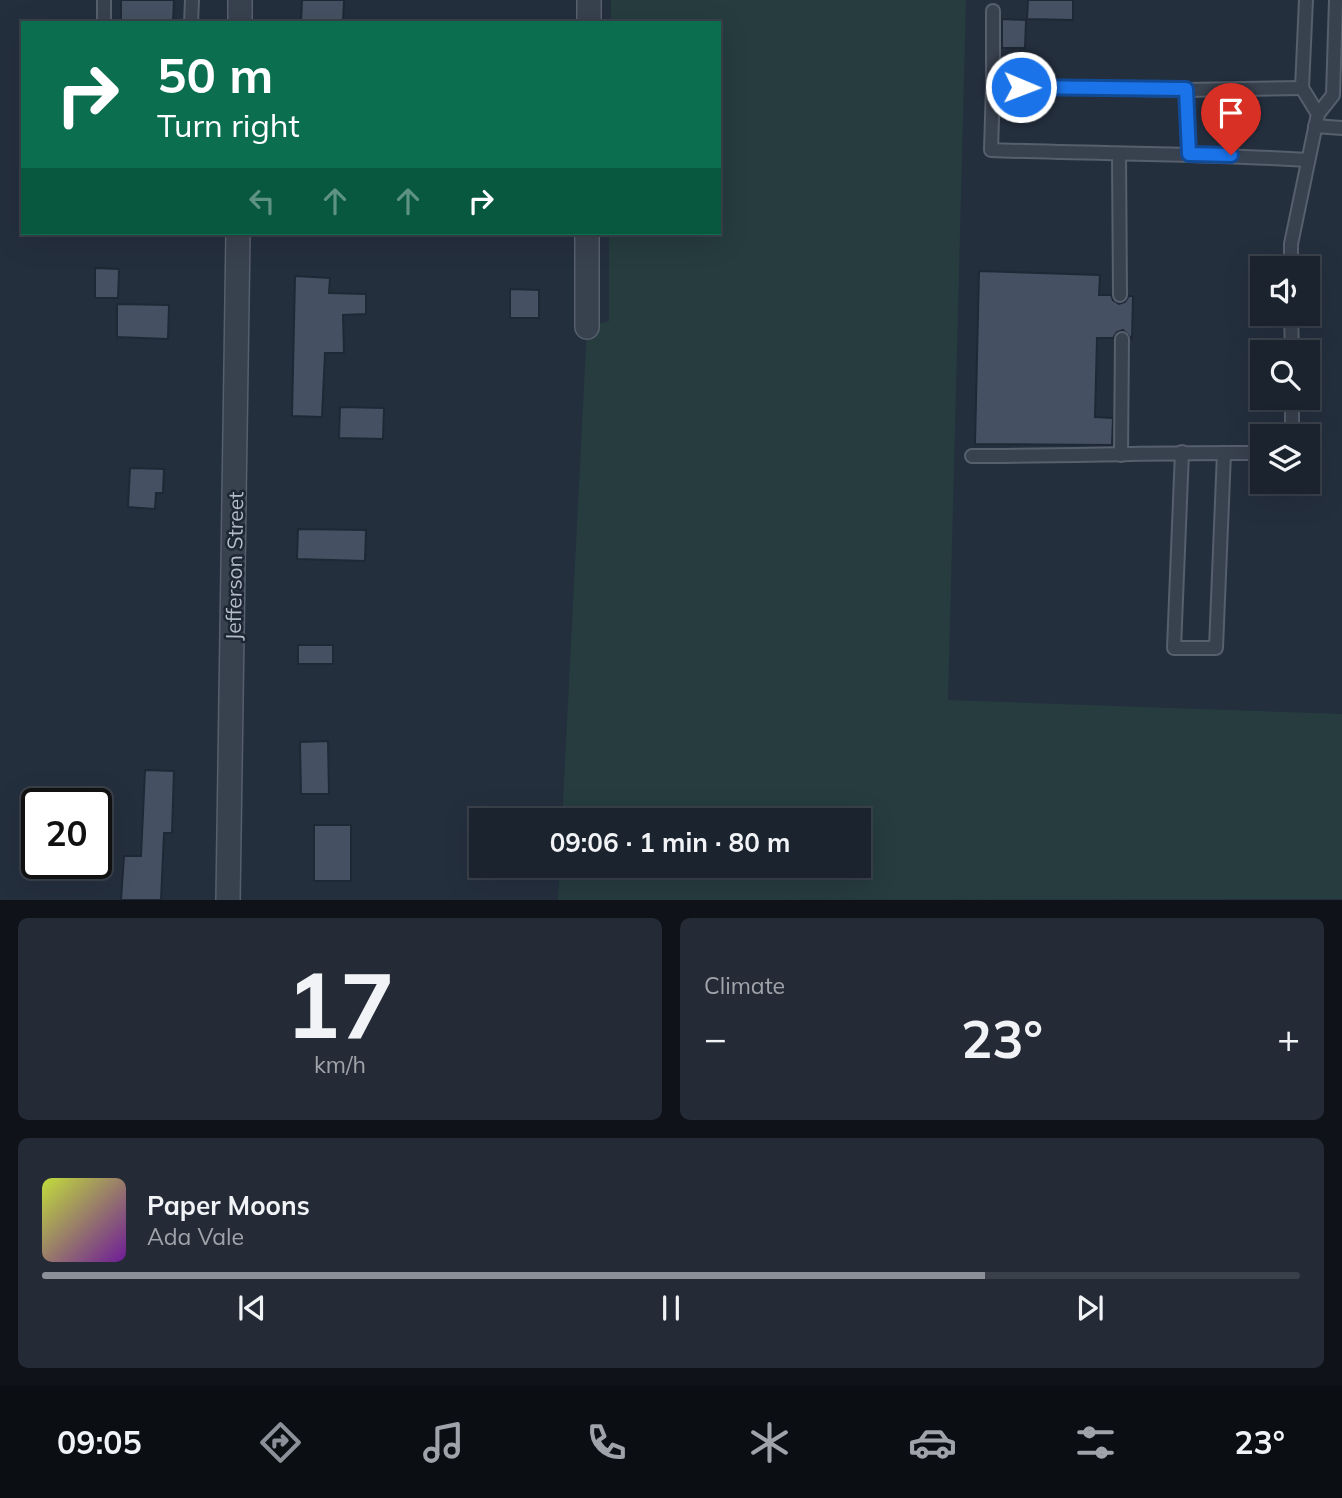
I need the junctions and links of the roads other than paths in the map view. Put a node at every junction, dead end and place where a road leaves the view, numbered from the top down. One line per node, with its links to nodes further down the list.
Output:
1 (104, 0): 8 (lane)
2 (192, 0): 9 (lane)
3 (240, 0): 10 (street)
4 (589, 0): 11 (street)
5 (1306, 0): 13 (lane)
6 (1336, 0): 15 (lane)
7 (993, 11): 12 (lane)
8 (104, 21)
9 (191, 21)
10 (240, 21)
11 (589, 21)
12 (993, 86): 14 (lane); 18 (lane)
13 (1302, 88): 14 (lane); 15 (lane)
14 (1186, 89): 17 (lane)
15 (1317, 120): 16 (lane); 19 (lane)
16 (1342, 128)
17 (1189, 154): 18 (lane); 19 (lane)
18 (1119, 155): 23 (lane)
19 (1308, 160): 22 (lane)
20 (238, 235): 31 (street, Jefferson Street)
21 (587, 235): 24 (street)
22 (1291, 256)
23 (1120, 295)
24 (587, 327)
25 (1122, 338): 29 (lane)
26 (1182, 452): 27 (lane); 27 (lane); 29 (lane)
27 (1224, 453): 28 (lane)
28 (1250, 453)
29 (1121, 455): 30 (lane)
30 (972, 456)
31 (228, 900)

